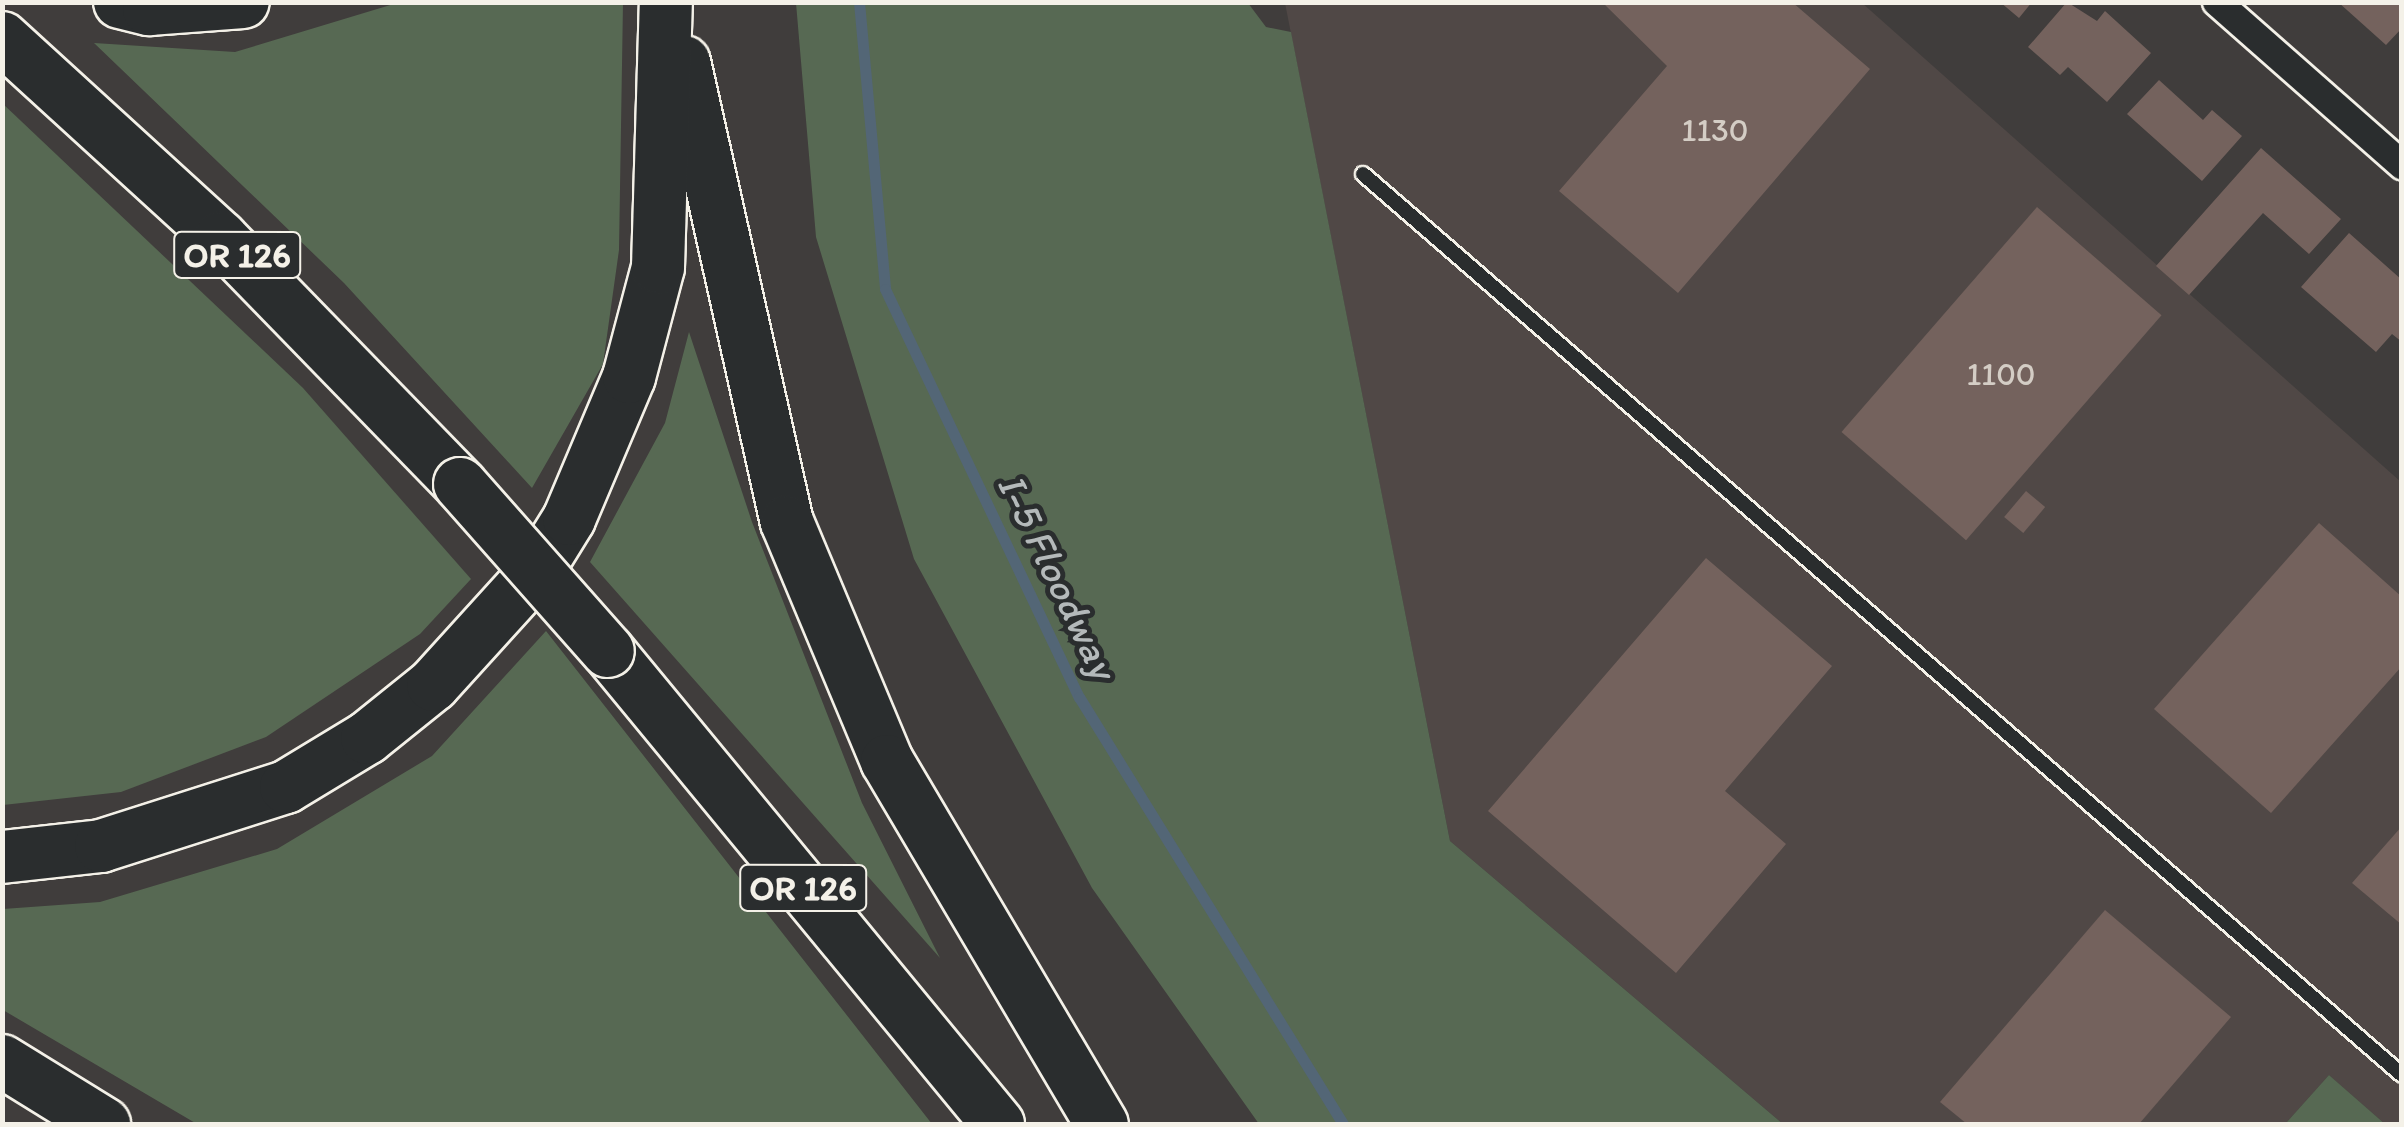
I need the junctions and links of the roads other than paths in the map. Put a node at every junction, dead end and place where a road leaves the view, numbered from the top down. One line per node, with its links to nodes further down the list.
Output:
1 (120, 2): 2 (highway)
2 (242, 2)
3 (668, 2): 8 (highway); 13 (highway)
4 (2222, 4): 6 (street)
5 (2, 38): 12 (highway, OR 126, bridge)
6 (2402, 166)
7 (1362, 174): 10 (lane)
8 (2, 857)
9 (2, 1061): 11 (highway)
10 (2402, 1074)
11 (104, 1124)
12 (998, 1124)
13 (1102, 1124)

